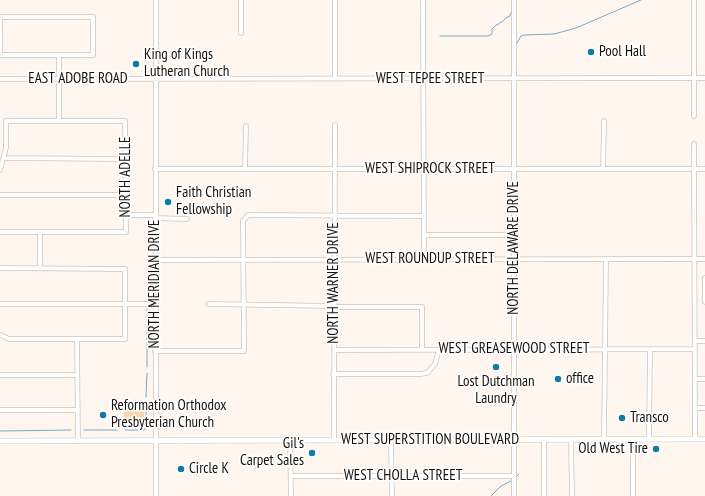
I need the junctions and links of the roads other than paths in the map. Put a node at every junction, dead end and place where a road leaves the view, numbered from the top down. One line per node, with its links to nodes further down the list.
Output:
1 (156, 0): 18 (street, NORTH MERIDIAN DRIVE)
2 (241, 0): 8 (street)
3 (335, 0): 14 (street)
4 (423, 0): 15 (street)
5 (514, 0): 16 (street, NORTH DELAWARE DRIVE)
6 (694, 0): 11 (street)
7 (0, 17): 9 (street); 10 (street)
8 (241, 33)
9 (0, 55): 10 (street)
10 (59, 55): 13 (street)
11 (693, 78): 12 (street, WEST TEPEE STREET); 16 (street, WEST TEPEE STREET); 19 (street)
12 (705, 78)
13 (59, 79): 17 (street, EAST ADOBE ROAD); 18 (street, EAST ADOBE ROAD); 21 (street)
14 (335, 79): 15 (street, WEST TEPEE STREET); 18 (street, WEST TEPEE STREET)
15 (423, 79): 16 (street, WEST TEPEE STREET); 28 (street)
16 (514, 79): 29 (street, NORTH DELAWARE DRIVE)
17 (0, 80)
18 (155, 80): 34 (street, NORTH MERIDIAN DRIVE)
19 (694, 116)
20 (604, 121): 30 (street)
21 (59, 122): 25 (street); 26 (street, NORTH ADELLE)
22 (335, 125): 27 (street, NORTH WARNER DRIVE)
23 (246, 126): 35 (street)
24 (694, 144): 31 (street)
25 (4, 158): 26 (street); 33 (street)
26 (125, 159): 37 (street, NORTH ADELLE)
27 (334, 169): 28 (street, WEST SHIPROCK STREET); 35 (street, WEST SHIPROCK STREET); 39 (street, NORTH WARNER DRIVE)
28 (424, 169): 29 (street, WEST SHIPROCK STREET); 40 (street)
29 (514, 169): 30 (street, WEST SHIPROCK STREET); 46 (street, NORTH DELAWARE DRIVE)
30 (603, 169): 31 (street, WEST SHIPROCK STREET)
31 (694, 169): 32 (street, WEST SHIPROCK STREET); 49 (street)
32 (705, 169)
33 (0, 170)
34 (155, 170): 35 (street, WEST SHIPROCK STREET); 41 (street, NORTH MERIDIAN DRIVE)
35 (246, 170)
36 (0, 195): 37 (street)
37 (125, 195): 38 (street, NORTH ADELLE)
38 (126, 215): 41 (street); 44 (street, NORTH ADELLE)
39 (334, 215): 40 (street); 52 (street); 53 (street, NORTH WARNER DRIVE)
40 (424, 216): 45 (street)
41 (155, 217): 42 (street); 51 (street, NORTH MERIDIAN DRIVE)
42 (187, 219)
43 (0, 232): 44 (street)
44 (40, 232): 56 (street)
45 (424, 235): 46 (street); 54 (street)
46 (514, 235): 47 (street, NORTH DELAWARE DRIVE)
47 (514, 259): 48 (street, WEST ROUNDUP STREET); 54 (street, WEST ROUNDUP STREET); 69 (street, NORTH DELAWARE DRIVE)
48 (606, 259): 49 (street, WEST ROUNDUP STREET); 70 (street)
49 (694, 259): 50 (street, WEST ROUNDUP STREET); 67 (street)
50 (705, 259)
51 (155, 260): 52 (street, WEST ROUNDUP STREET); 61 (street, NORTH MERIDIAN DRIVE)
52 (243, 260): 53 (street, WEST ROUNDUP STREET); 63 (street)
53 (334, 260): 54 (street, WEST ROUNDUP STREET); 64 (street, NORTH WARNER DRIVE)
54 (424, 260)
55 (0, 268): 56 (street)
56 (40, 268): 60 (street)
57 (705, 278): 58 (street)
58 (705, 302)
59 (0, 304): 60 (street)
60 (125, 304): 61 (street); 66 (street)
61 (155, 304): 76 (street, NORTH MERIDIAN DRIVE)
62 (209, 304): 63 (street)
63 (244, 305): 64 (street); 76 (street)
64 (334, 306): 73 (street, NORTH WARNER DRIVE); 74 (street)
65 (0, 335): 66 (street)
66 (77, 339): 79 (street)
67 (695, 341): 68 (street); 72 (street)
68 (705, 341)
69 (514, 349): 70 (street, WEST GREASEWOOD STREET); 75 (street, WEST GREASEWOOD STREET); 94 (street, NORTH DELAWARE DRIVE)
70 (605, 349): 71 (street, WEST GREASEWOOD STREET); 97 (street)
71 (650, 349): 72 (street, WEST GREASEWOOD STREET); 87 (street)
72 (695, 349): 80 (street)
73 (334, 350): 74 (street, WEST GREASEWOOD STREET); 77 (street, NORTH WARNER DRIVE)
74 (422, 350): 75 (street, WEST GREASEWOOD STREET)
75 (439, 350): 77 (street)
76 (155, 351): 90 (street, NORTH MERIDIAN DRIVE)
77 (333, 374): 92 (street, NORTH WARNER DRIVE)
78 (0, 375): 79 (street)
79 (77, 375): 85 (street)
80 (695, 379): 81 (street); 82 (street)
81 (705, 379)
82 (695, 408): 83 (street); 88 (street)
83 (705, 408)
84 (0, 410): 85 (street)
85 (78, 410): 98 (street)
86 (633, 439): 87 (main road, WEST SUPERSTITION BOULEVARD); 97 (main road, WEST SUPERSTITION BOULEVARD); 109 (street)
87 (649, 439): 88 (main road, WEST SUPERSTITION BOULEVARD)
88 (695, 439): 89 (main road, WEST SUPERSTITION BOULEVARD)
89 (705, 439)
90 (156, 440): 91 (main road, WEST SUPERSTITION BOULEVARD); 98 (main road, WEST SUPERSTITION BOULEVARD); 103 (street, NORTH MERIDIAN DRIVE)
91 (290, 440): 92 (main road, WEST SUPERSTITION BOULEVARD); 100 (street)
92 (334, 440): 93 (main road, WEST SUPERSTITION BOULEVARD)
93 (391, 440): 94 (main road, WEST SUPERSTITION BOULEVARD); 101 (street)
94 (514, 440): 95 (main road, WEST SUPERSTITION BOULEVARD); 102 (street, NORTH DELAWARE DRIVE)
95 (544, 440): 96 (main road, WEST SUPERSTITION BOULEVARD); 107 (street)
96 (571, 440): 97 (main road, WEST SUPERSTITION BOULEVARD); 108 (street)
97 (604, 440)
98 (78, 441): 99 (main road, WEST SUPERSTITION BOULEVARD)
99 (0, 442)
100 (291, 476): 101 (street, WEST CHOLLA STREET); 104 (street)
101 (392, 476): 102 (street, WEST CHOLLA STREET); 105 (street)
102 (514, 476): 106 (street, NORTH DELAWARE DRIVE)
103 (156, 496)
104 (291, 496)
105 (392, 496)
106 (514, 496)
107 (544, 496)
108 (572, 496)
109 (633, 496)

